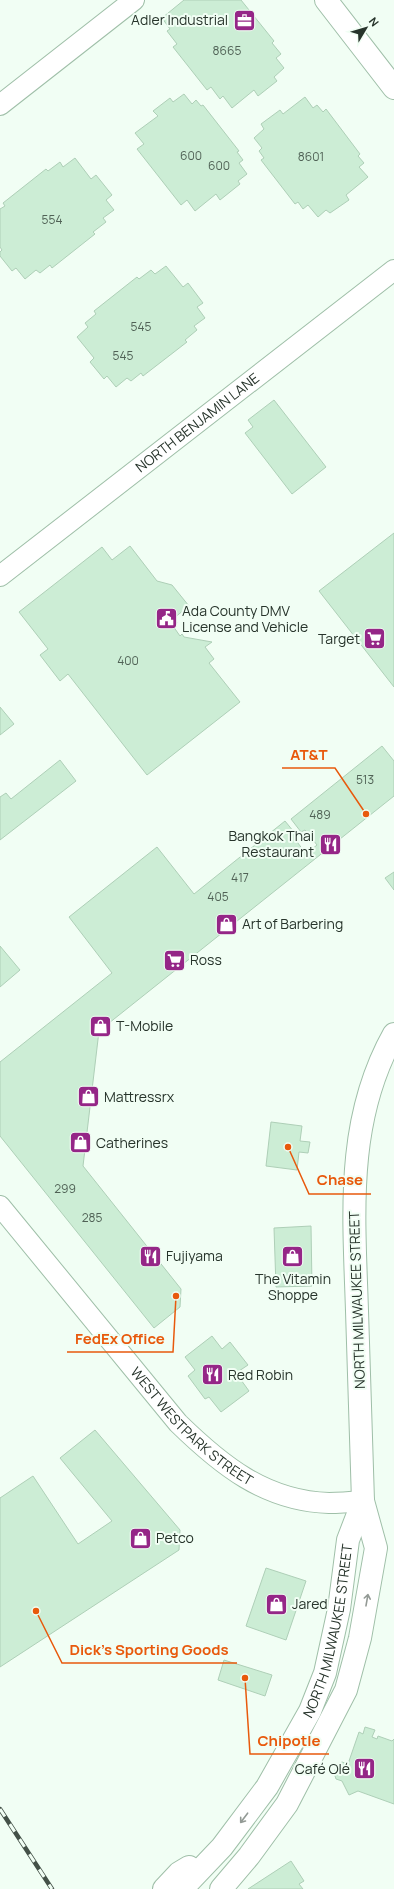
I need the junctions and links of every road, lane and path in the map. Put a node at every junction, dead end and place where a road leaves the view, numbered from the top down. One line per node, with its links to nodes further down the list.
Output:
1 (134, 0): 4 (street)
2 (326, 0): 3 (main road)
3 (394, 88)
4 (0, 105)
5 (394, 270): 6 (street, NORTH BENJAMIN LANE)
6 (0, 576)
7 (394, 1034): 9 (main road, NORTH MILWAUKEE STREET)
8 (0, 1206): 9 (street, WEST WESTPARK STREET)
9 (363, 1501): 10 (main road, NORTH MILWAUKEE STREET); 12 (main road, NORTH MILWAUKEE STREET, one-way to 9)
10 (325, 1673): 11 (main road, NORTH MILWAUKEE STREET); 12 (main road)
11 (267, 1787): 13 (main road, NORTH MILWAUKEE STREET, one-way to 13); 14 (main road)
12 (288, 1804): 14 (main road, NORTH MILWAUKEE STREET)
13 (222, 1846): 15 (main road); 16 (main road, NORTH MILWAUKEE STREET)
14 (226, 1883)
15 (164, 1889)
16 (182, 1889)

